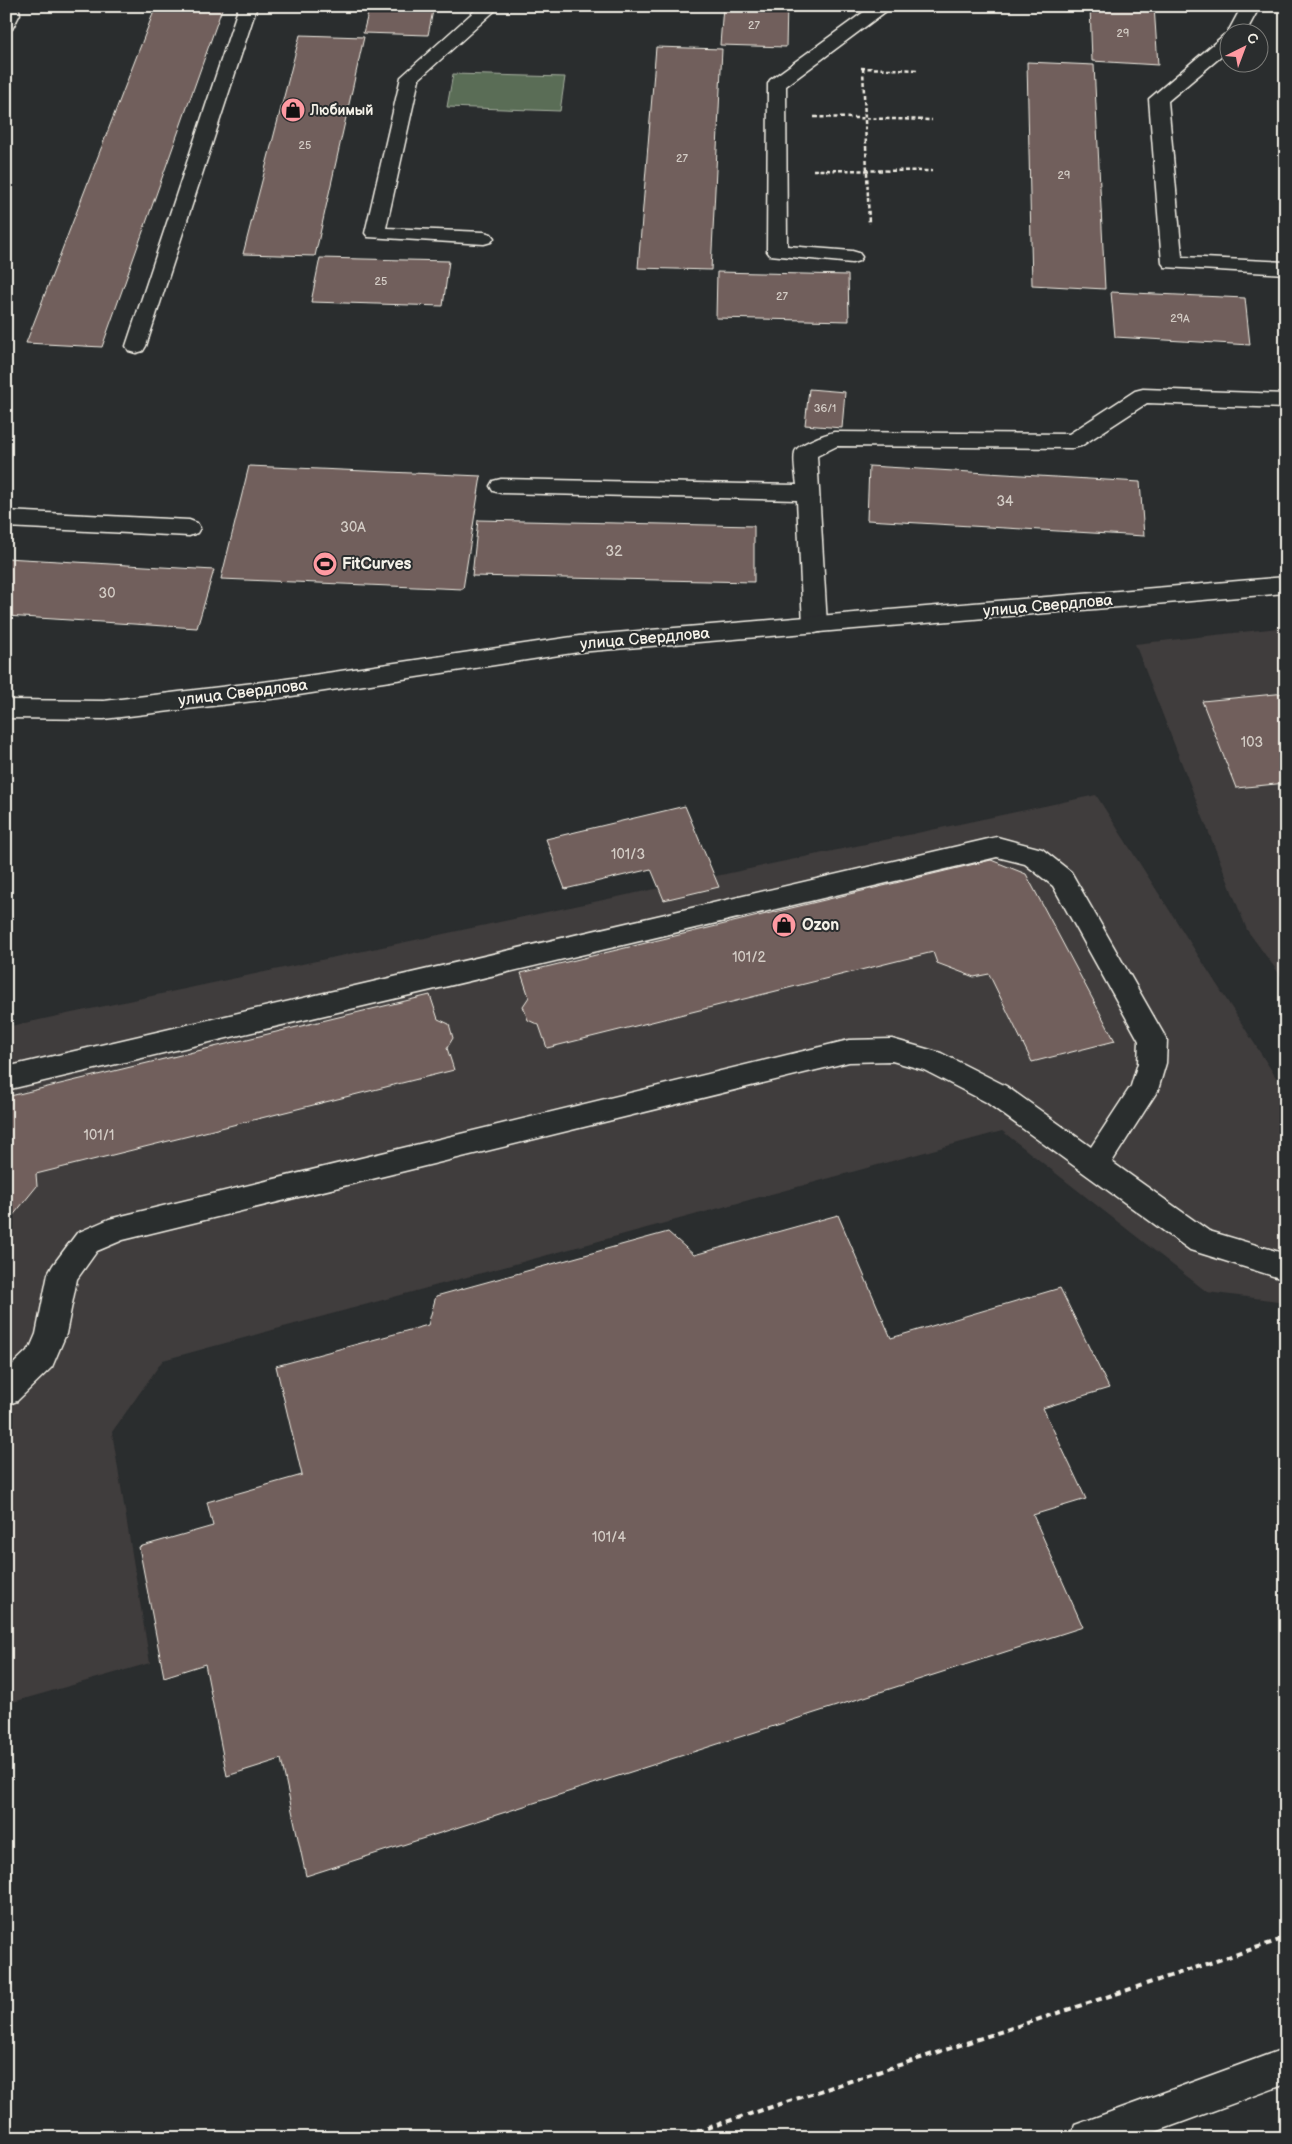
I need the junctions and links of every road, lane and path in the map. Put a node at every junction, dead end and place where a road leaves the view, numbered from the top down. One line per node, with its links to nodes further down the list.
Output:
1 (9, 6): 7 (main road)
2 (248, 6): 22 (main road)
3 (491, 6): 19 (main road)
4 (884, 6): 20 (main road)
5 (1251, 6): 6 (main road)
6 (1242, 22)
7 (6, 25)
8 (1220, 47): 21 (main road)
9 (856, 68): 10 (path)
10 (863, 68): 11 (path); 13 (path)
11 (918, 70)
12 (810, 117): 13 (path)
13 (865, 118): 14 (path); 16 (path)
14 (932, 120)
15 (810, 170): 16 (path)
16 (867, 170): 17 (path); 18 (path)
17 (932, 172)
18 (869, 224)
19 (484, 238)
20 (852, 257)
21 (1286, 268)
22 (136, 346)
23 (1286, 401): 25 (main road)
24 (501, 486): 25 (main road)
25 (807, 493): 29 (main road)
26 (6, 519): 27 (main road)
27 (189, 528)
28 (1286, 585): 29 (main road, улица Свердлова)
29 (815, 625): 30 (main road, улица Свердлова)
30 (6, 709)
31 (6, 1079): 32 (main road)
32 (1095, 1164): 33 (main road); 34 (main road)
33 (1286, 1267)
34 (6, 1391)
35 (1286, 1938): 37 (path)
36 (1286, 2066): 38 (main road)
37 (676, 2138)
38 (1088, 2138)

